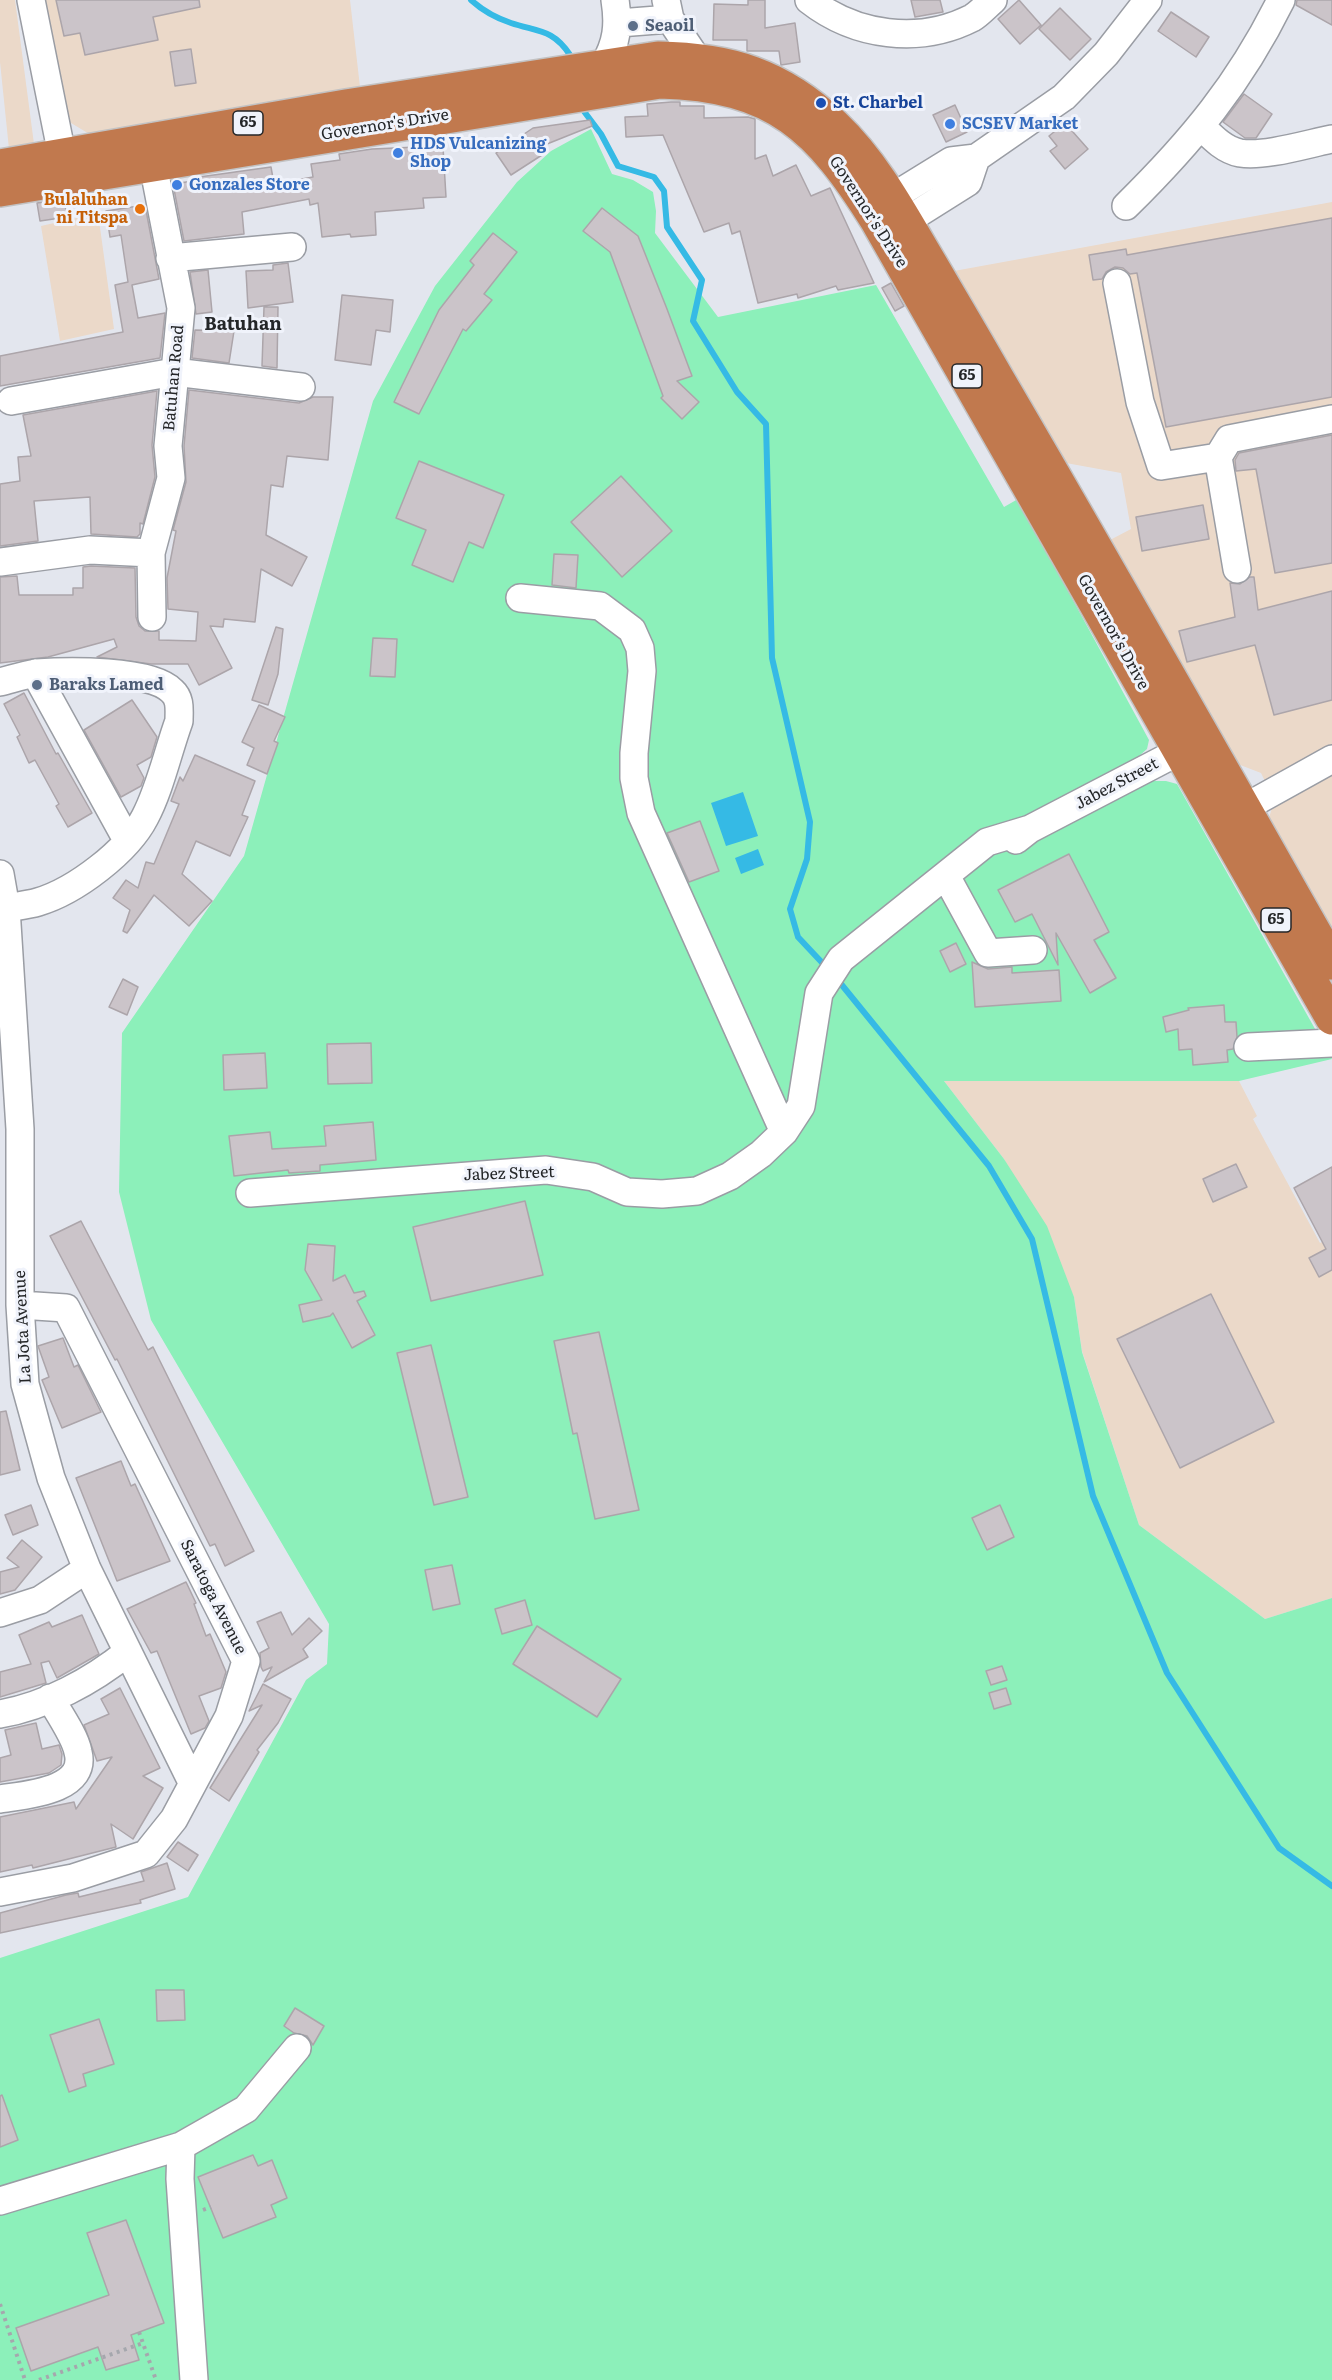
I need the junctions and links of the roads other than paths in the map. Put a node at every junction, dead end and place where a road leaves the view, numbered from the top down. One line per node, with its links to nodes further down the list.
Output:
1 (31, 0): 14 (street)
2 (809, 0): 3 (street)
3 (993, 0)
4 (1148, 0): 17 (street)
5 (1281, 0): 10 (street)
6 (668, 9): 7 (street); 8 (street)
7 (617, 12): 9 (street)
8 (697, 58): 9 (highway, Governor's Drive / 65); 17 (highway, Governor's Drive / 65)
9 (606, 77): 12 (highway, Governor's Drive / 65); 17 (highway, Governor's Drive / 65)
10 (1202, 127): 11 (street); 16 (street)
11 (1332, 139)
12 (151, 152): 14 (highway, Governor's Drive / 65); 19 (street, Batuhan Road)
13 (0, 165): 14 (highway, Governor's Drive / 65)
14 (64, 166): 15 (highway, Governor's Drive / 65)
15 (0, 190)
16 (1126, 206)
17 (892, 213): 33 (highway, Governor's Drive / 65)
18 (292, 247): 19 (street)
19 (170, 258): 21 (street, Batuhan Road)
20 (1117, 283): 25 (street)
21 (174, 372): 22 (street); 23 (street); 26 (street, Batuhan Road)
22 (301, 387)
23 (11, 401)
24 (1332, 419): 25 (street)
25 (1218, 457): 28 (street)
26 (151, 553): 27 (street); 30 (street, Batuhan Road)
27 (0, 562)
28 (1237, 569)
29 (520, 598): 45 (street)
30 (152, 617)
31 (35, 674): 32 (street); 36 (street); 36 (street)
32 (0, 682)
33 (1192, 745): 35 (highway, Governor's Drive / 65); 38 (street, Jabez Street)
34 (1332, 759): 35 (street)
35 (1232, 815): 41 (highway, Governor's Drive / 65); 42 (highway, Governor's Drive / 65)
36 (127, 840): 39 (street)
37 (0, 874): 39 (street, La Jota Avenue)
38 (946, 876): 40 (street); 45 (street, Jabez Street)
39 (6, 908): 46 (street, La Jota Avenue)
40 (1032, 950)
41 (1332, 963)
42 (1332, 1018)
43 (1332, 1042): 44 (street)
44 (1248, 1047)
45 (784, 1132): 47 (street, Jabez Street)
46 (10, 1186): 48 (street, La Jota Avenue)
47 (250, 1193)
48 (20, 1305): 49 (street, La Jota Avenue); 54 (street, Saratoga Avenue)
49 (87, 1569): 50 (street); 51 (street, La Jota Avenue)
50 (0, 1613)
51 (128, 1652): 52 (street); 54 (street, La Jota Avenue)
52 (50, 1698): 53 (street); 55 (street)
53 (0, 1714)
54 (192, 1782): 56 (street, Saratoga Avenue)
55 (0, 1799)
56 (0, 1892)
57 (297, 2049): 58 (street)
58 (181, 2146): 59 (street); 60 (street)
59 (0, 2201)
60 (194, 2380)

